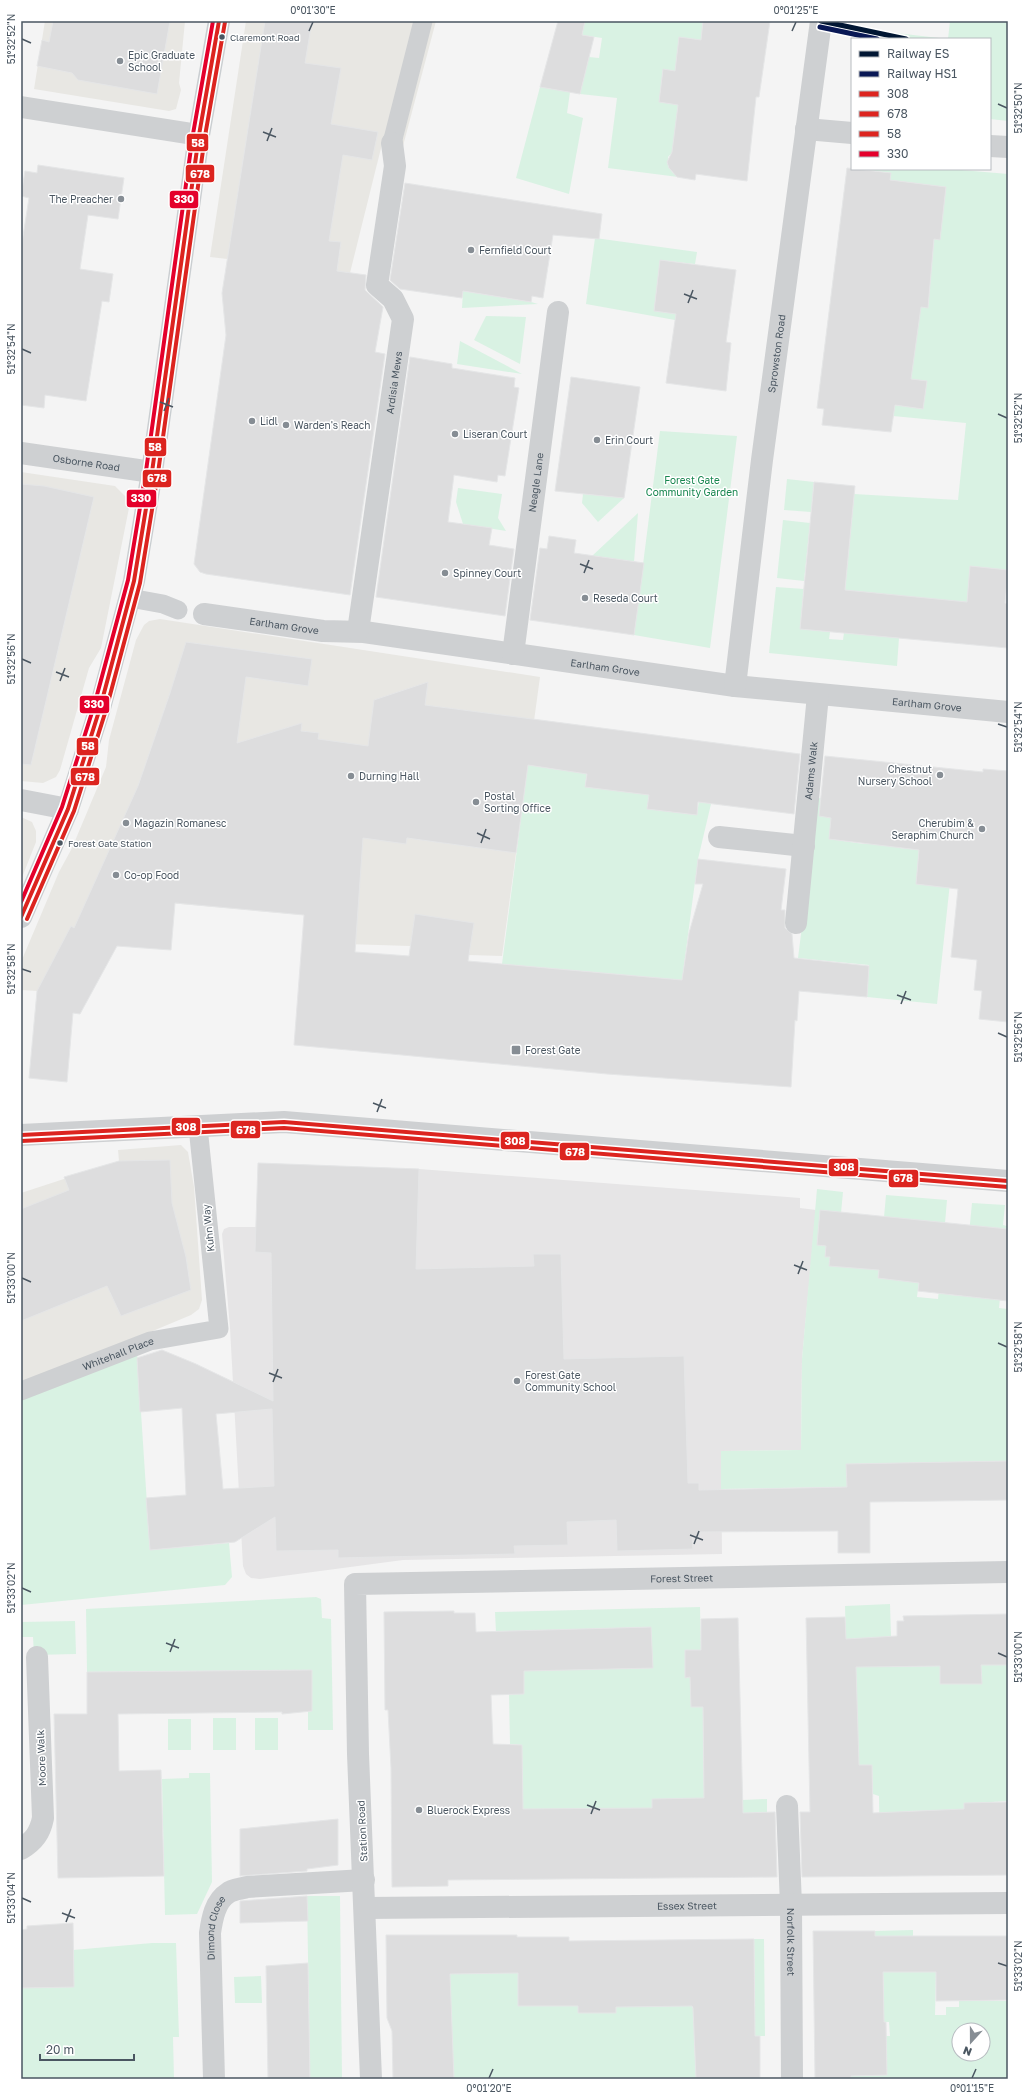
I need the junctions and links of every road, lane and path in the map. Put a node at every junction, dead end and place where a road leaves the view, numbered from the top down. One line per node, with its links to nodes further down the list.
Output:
1 (219, 21): 7 (main road)
2 (423, 21): 8 (lane)
3 (821, 21): 5 (street, Sprowston Road)
4 (21, 107): 7 (street)
5 (806, 128): 6 (street); 19 (street, Sprowston Road)
6 (851, 133)
7 (199, 135): 13 (main road)
8 (392, 143): 17 (street, Ardisia Mews)
9 (991, 146): 10 (street)
10 (1008, 147)
11 (558, 312): 18 (street, Neagle Lane)
12 (21, 453): 13 (street, Osborne Road)
13 (152, 472): 14 (main road)
14 (130, 598): 15 (lane); 23 (main road)
15 (178, 610)
16 (204, 614): 17 (street, Earlham Grove)
17 (358, 631): 18 (street, Earlham Grove)
18 (513, 654): 19 (street, Earlham Grove)
19 (735, 686): 20 (street, Earlham Grove)
20 (818, 695): 21 (street, Earlham Grove); 25 (street, Adams Walk)
21 (1008, 712)
22 (21, 800): 23 (street)
23 (68, 809): 26 (main road)
24 (719, 837): 25 (street)
25 (804, 846): 27 (street, Adams Walk)
26 (21, 917)
27 (796, 923)
28 (198, 1127): 29 (street); 30 (street); 31 (lane, Kuhn Way)
29 (21, 1135)
30 (1008, 1181)
31 (219, 1329): 32 (lane, Whitehall Place)
32 (21, 1391)
33 (1008, 1572): 34 (street, Forest Street)
34 (355, 1584): 38 (street, Station Road)
35 (37, 1657): 37 (street, Moore Walk)
36 (787, 1806): 40 (street, Norfolk Street)
37 (21, 1850)
38 (364, 1880): 41 (street, Station Road); 42 (street, Dimond Close)
39 (1008, 1903): 40 (street, Essex Street)
40 (791, 1905): 41 (street, Essex Street); 44 (street, Norfolk Street)
41 (365, 1908): 43 (street, Station Road)
42 (214, 2079)
43 (371, 2079)
44 (792, 2079)

